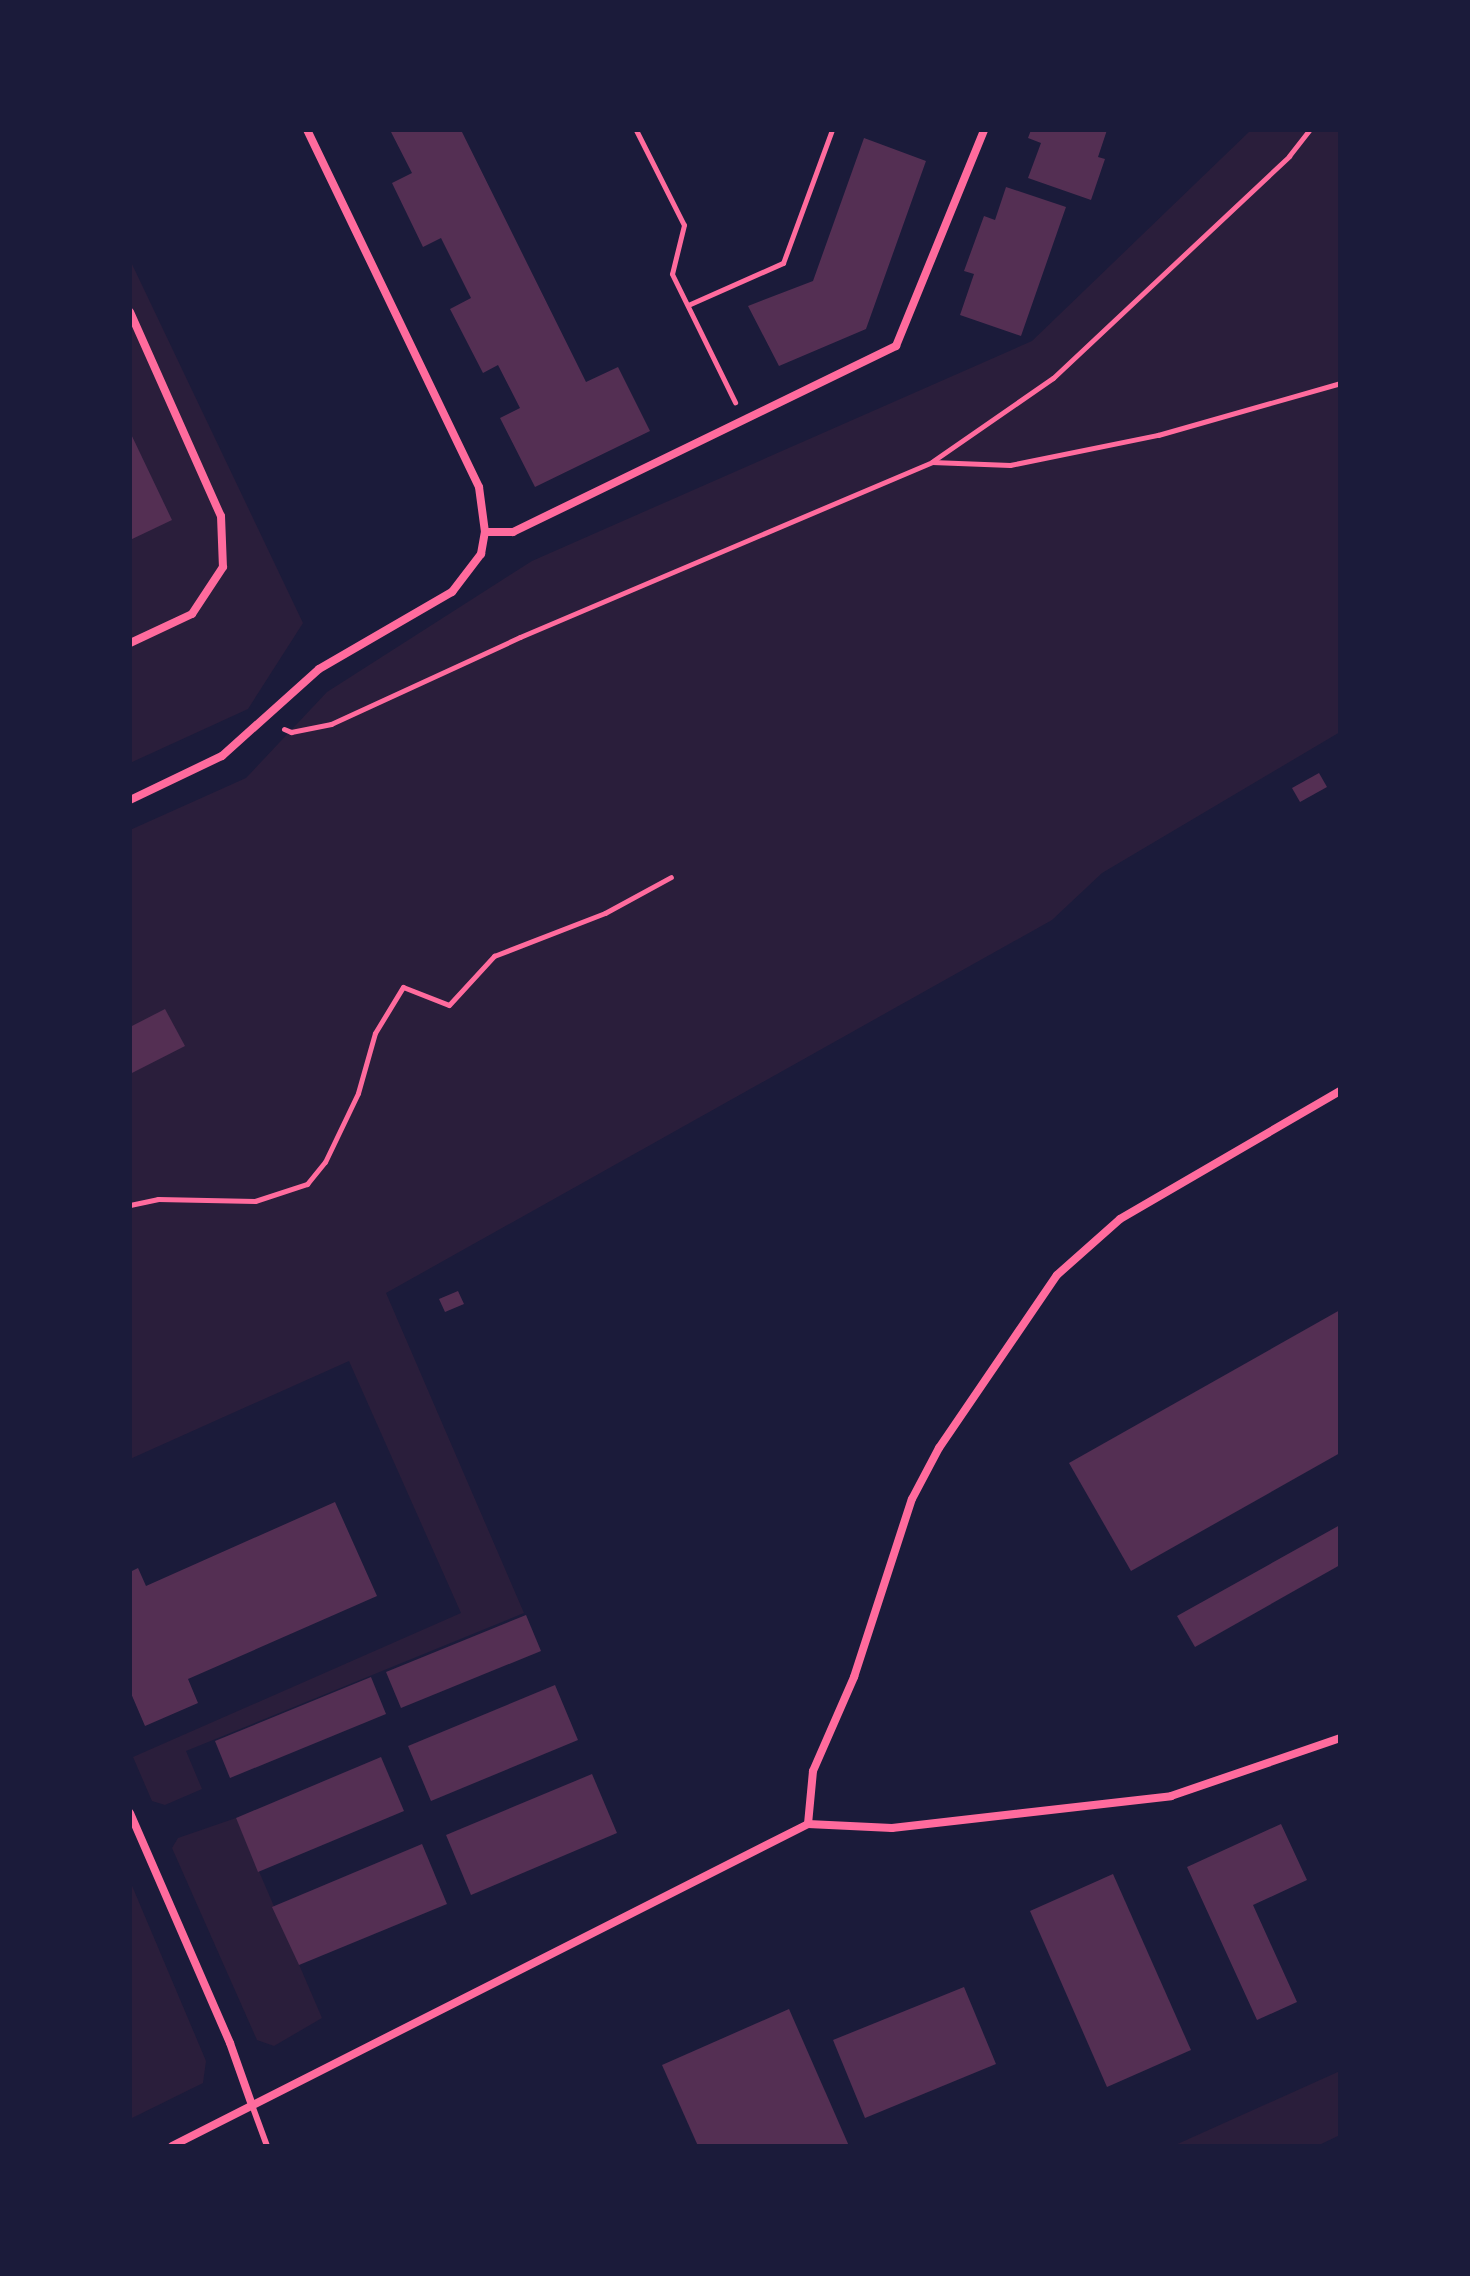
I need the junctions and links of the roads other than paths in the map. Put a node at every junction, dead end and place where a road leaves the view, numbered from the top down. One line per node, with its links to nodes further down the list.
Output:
1 (307, 130): 4 (street)
2 (984, 130): 4 (street)
3 (130, 312): 5 (street)
4 (485, 532): 6 (street)
5 (130, 643)
6 (130, 800)
7 (1340, 1091): 10 (street)
8 (1340, 1738): 10 (street)
9 (130, 1813): 11 (street)
10 (808, 1824): 11 (street)
11 (252, 2105): 12 (street); 13 (lane)
12 (172, 2146)
13 (267, 2146)

